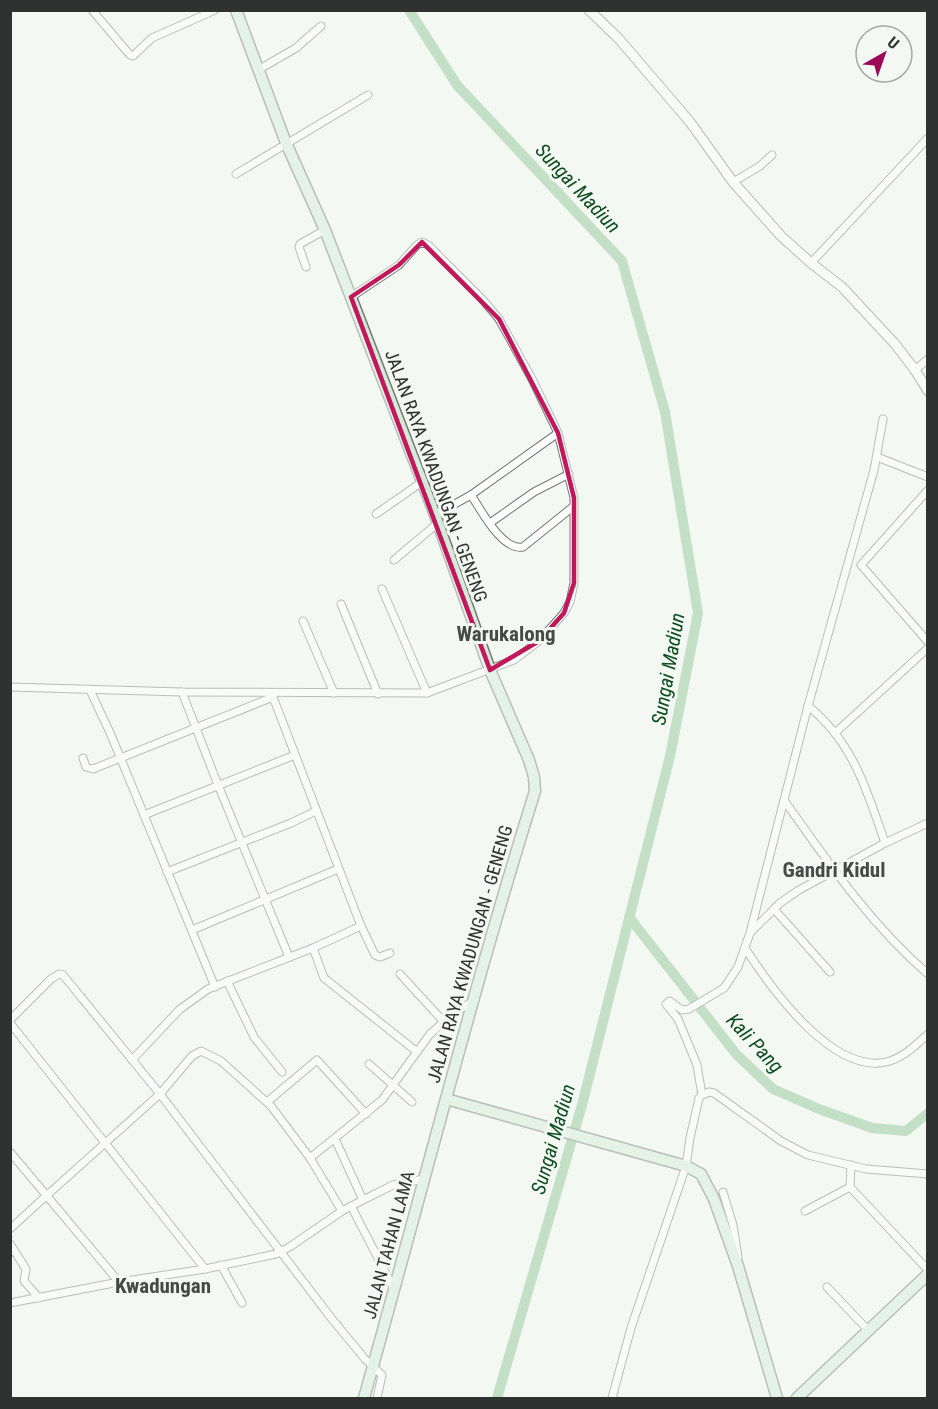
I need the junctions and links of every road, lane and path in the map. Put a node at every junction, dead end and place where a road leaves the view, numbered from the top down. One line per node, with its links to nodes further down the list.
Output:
1 (93, 10): 2 (street)
2 (215, 10)
3 (236, 10): 6 (main road, JALAN RAYA KWADUNGAN - GENENG)
4 (590, 12): 12 (street)
5 (321, 26): 6 (street)
6 (258, 70): 9 (main road, JALAN RAYA KWADUNGAN - GENENG)
7 (368, 95): 9 (street)
8 (927, 138): 14 (street)
9 (286, 143): 11 (street); 13 (main road, JALAN RAYA KWADUNGAN - GENENG)
10 (772, 155): 12 (street)
11 (236, 174)
12 (734, 182): 14 (street)
13 (325, 231): 15 (street); 16 (main road, JALAN RAYA KWADUNGAN - GENENG)
14 (811, 263): 18 (street)
15 (306, 267)
16 (351, 297): 21 (street); 25 (main road, JALAN RAYA KWADUNGAN - GENENG)
17 (927, 359): 18 (street)
18 (915, 370): 19 (street)
19 (927, 391)
20 (883, 419): 22 (street)
21 (558, 434): 23 (street); 27 (street)
22 (877, 457): 24 (street); 46 (street)
23 (569, 474): 28 (street); 31 (street)
24 (927, 477)
25 (422, 482): 29 (street); 30 (main road, JALAN RAYA KWADUNGAN - GENENG)
26 (927, 490): 36 (street)
27 (471, 495): 30 (street); 31 (street)
28 (574, 506): 31 (street); 38 (street)
29 (376, 514)
30 (437, 519): 32 (street); 38 (main road, JALAN RAYA KWADUNGAN - GENENG)
31 (490, 524)
32 (394, 560)
33 (382, 589): 43 (street)
34 (341, 604): 44 (street)
35 (303, 621): 42 (street)
36 (927, 642)
37 (927, 648): 48 (street)
38 (490, 670): 43 (street); 76 (main road, JALAN RAYA KWADUNGAN - GENENG)
39 (10, 687): 40 (street)
40 (90, 690): 41 (street); 51 (street)
41 (182, 692): 45 (street); 47 (street)
42 (334, 693): 44 (street); 45 (street)
43 (427, 693): 44 (street)
44 (378, 694)
45 (273, 695): 47 (street); 49 (street)
46 (808, 706): 48 (street); 53 (street)
47 (197, 728): 51 (street); 52 (street)
48 (835, 733): 58 (street)
49 (295, 755): 52 (street); 54 (street)
50 (83, 758): 51 (street)
51 (120, 758): 55 (street)
52 (218, 785): 55 (street); 57 (street)
53 (784, 800): 60 (street); 66 (street)
54 (316, 811): 57 (street); 59 (street)
55 (144, 815): 61 (street)
56 (927, 823): 58 (street)
57 (243, 843): 61 (street); 62 (street)
58 (885, 843): 60 (street)
59 (339, 868): 62 (street); 64 (street)
60 (834, 870): 63 (street); 73 (street)
61 (167, 872): 65 (street)
62 (266, 899): 65 (street); 70 (street)
63 (774, 909): 66 (street); 71 (street)
64 (361, 926): 67 (street); 69 (street)
65 (192, 930): 75 (street)
66 (750, 933): 68 (street)
67 (313, 948): 70 (street); 80 (street)
68 (745, 948): 79 (street); 86 (street)
69 (390, 952)
70 (289, 957): 74 (street)
71 (830, 972)
72 (400, 974): 78 (street)
73 (927, 974)
74 (227, 981): 75 (street); 83 (street)
75 (215, 987): 81 (street)
76 (474, 1000): 78 (street); 87 (main road, JALAN RAYA KWADUNGAN - GENENG)
77 (10, 1022): 81 (street); 92 (street)
78 (444, 1022): 80 (street)
79 (927, 1034)
80 (416, 1051): 84 (street)
81 (132, 1060): 85 (street)
82 (369, 1064): 84 (street)
83 (282, 1072)
84 (394, 1086): 89 (street); 90 (street)
85 (160, 1094): 88 (street); 92 (street); 108 (street)
86 (702, 1095): 95 (street); 96 (street)
87 (446, 1100): 95 (main road); 98 (main road, JALAN TAHAN LAMA)
88 (267, 1102): 90 (street); 94 (street)
89 (412, 1102)
90 (366, 1114): 91 (street)
91 (335, 1139): 94 (street); 102 (street)
92 (105, 1142): 101 (street); 111 (street)
93 (10, 1152): 101 (street)
94 (310, 1158): 105 (street)
95 (686, 1166): 110 (main road); 123 (street)
96 (851, 1166): 97 (street); 99 (street)
97 (927, 1174)
98 (424, 1179): 102 (street); 115 (main road, JALAN TAHAN LAMA)
99 (850, 1187): 104 (street); 112 (street)
100 (723, 1192): 110 (street)
101 (46, 1196): 106 (street); 113 (street)
102 (363, 1200): 103 (street)
103 (351, 1206): 105 (street); 115 (street)
104 (805, 1210)
105 (342, 1211): 108 (street)
106 (10, 1229)
107 (10, 1245): 116 (street)
108 (282, 1251): 109 (street); 120 (street)
109 (221, 1265): 111 (street); 117 (street)
110 (738, 1266): 124 (main road)
111 (205, 1269): 113 (street)
112 (927, 1272): 119 (main road)
113 (118, 1282): 116 (street)
114 (827, 1287): 119 (street)
115 (394, 1289): 120 (main road, JALAN TAHAN LAMA)
116 (39, 1298): 118 (street)
117 (242, 1302)
118 (10, 1303)
119 (868, 1330): 125 (main road)
120 (373, 1367): 121 (main road, JALAN TAHAN LAMA); 122 (street)
121 (364, 1398)
122 (377, 1398)
123 (612, 1398)
124 (777, 1398)
125 (797, 1398)

